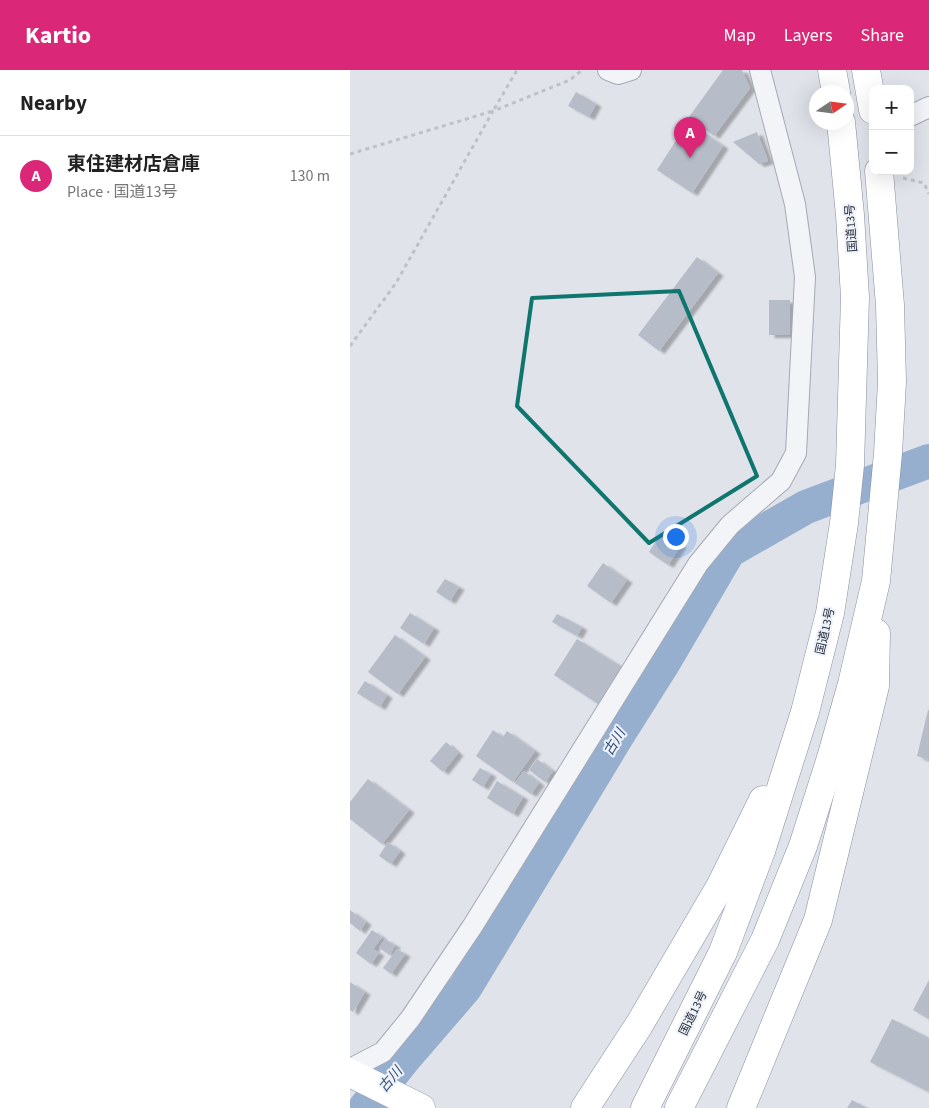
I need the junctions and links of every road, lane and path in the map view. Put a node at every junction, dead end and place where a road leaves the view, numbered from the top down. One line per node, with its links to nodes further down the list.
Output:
1 (517, 70): 11 (path)
2 (582, 70): 11 (path)
3 (608, 70): 4 (street)
4 (631, 70)
5 (760, 70): 21 (street)
6 (832, 70): 8 (main road)
7 (866, 70): 9 (main road)
8 (835, 85)
9 (869, 87)
10 (929, 107): 12 (street)
11 (493, 111): 14 (path); 18 (path)
12 (914, 114)
13 (842, 130): 20 (main road, 国道13号)
14 (350, 154)
15 (887, 175): 19 (main road)
16 (891, 175): 17 (path)
17 (929, 194)
18 (350, 346)
19 (876, 581): 26 (main road); 27 (main road)
20 (805, 712): 23 (main road, 国道13号); 25 (main road)
21 (350, 1068)
22 (350, 1073): 24 (main road)
23 (648, 1103)
24 (421, 1108)
25 (585, 1108)
26 (679, 1108)
27 (741, 1108)

